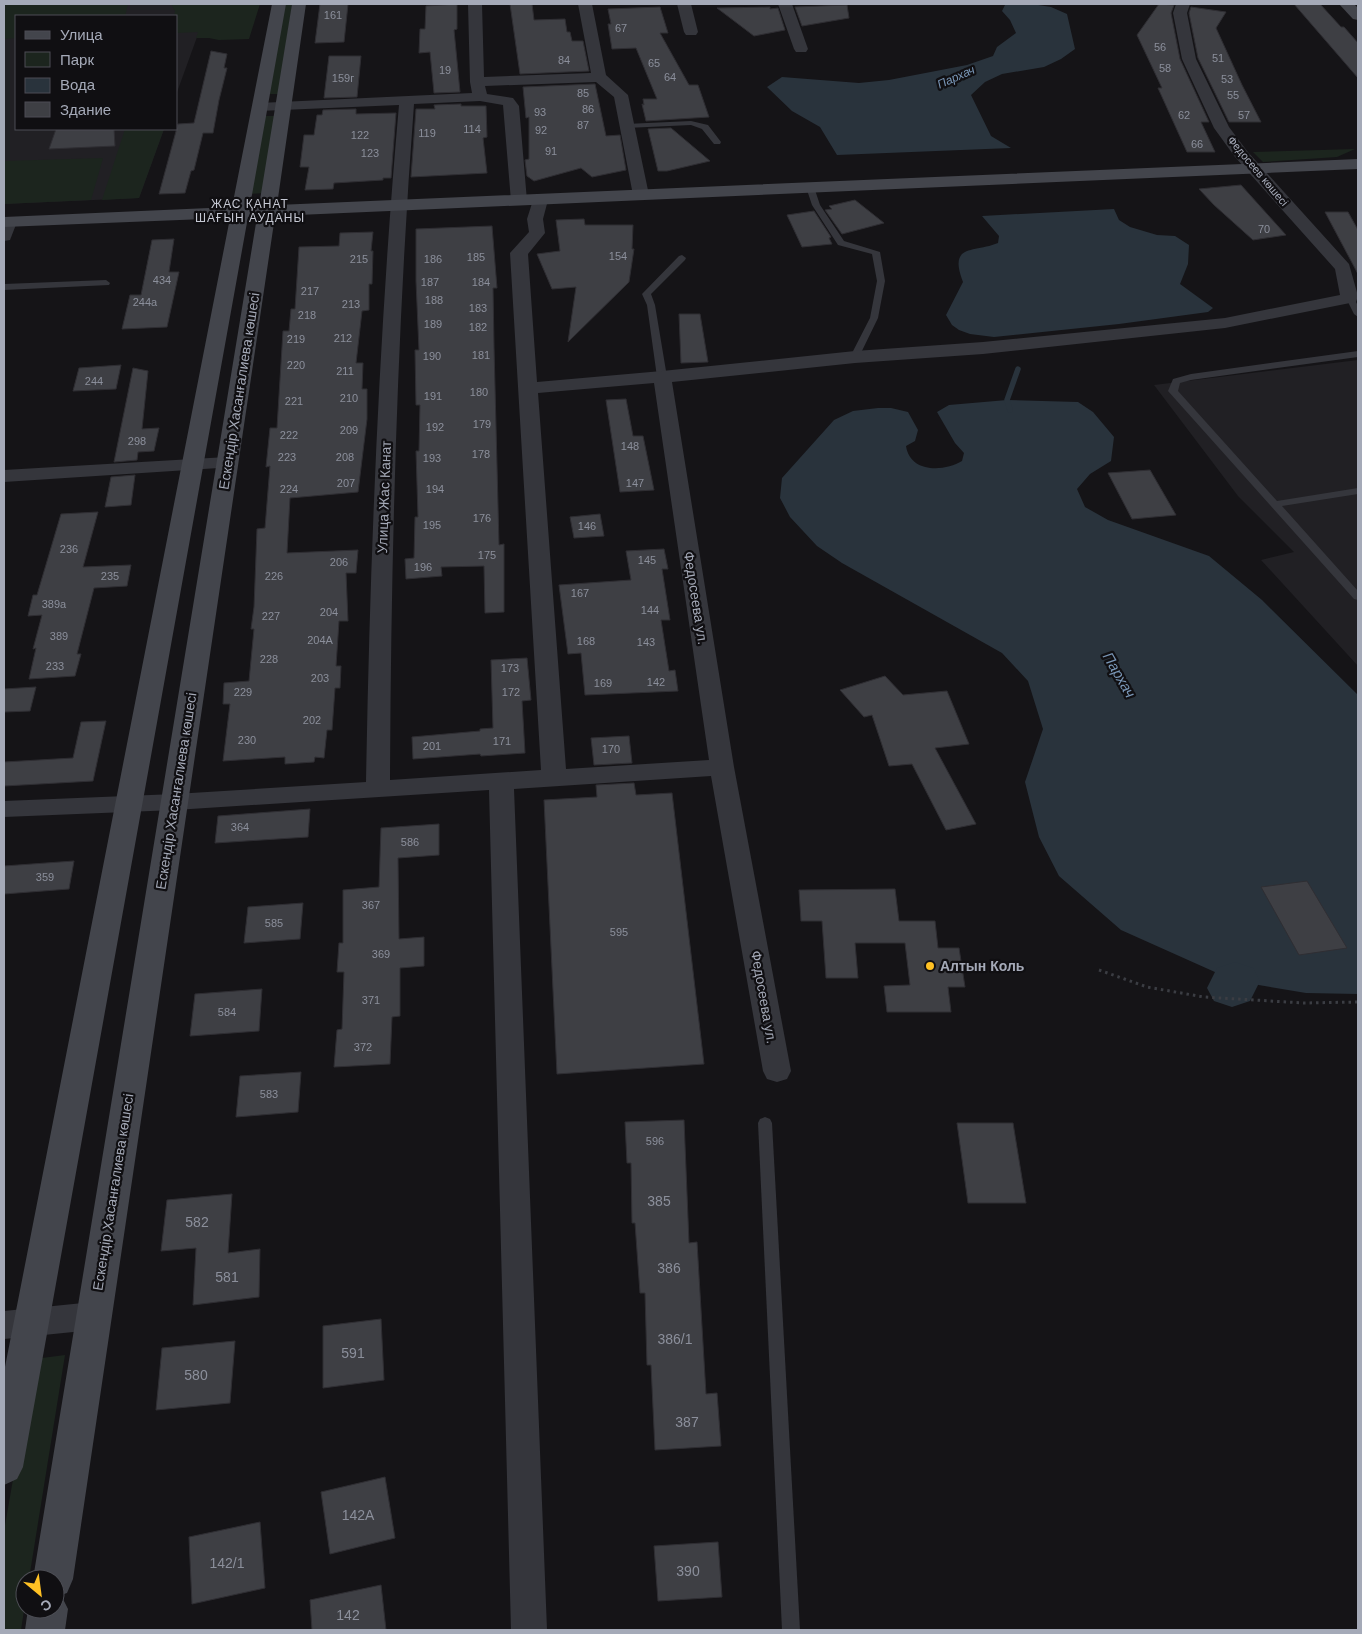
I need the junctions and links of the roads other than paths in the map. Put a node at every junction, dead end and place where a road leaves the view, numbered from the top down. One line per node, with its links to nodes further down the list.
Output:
1 (279, 4): 15 (street, Ескендір Хасанғалиева көшесі)
2 (299, 4): 15 (street, Ескендір Хасанғалиева көшесі)
3 (475, 4): 13 (street)
4 (585, 4): 12 (street)
5 (684, 4): 10 (street)
6 (785, 4): 11 (street)
7 (1183, 4): 19 (street, Федосеев көшесі)
8 (1346, 4): 9 (street)
9 (1358, 16)
10 (691, 32)
11 (800, 49)
12 (599, 77): 13 (street); 16 (street)
13 (479, 90): 14 (street); 23 (street)
14 (407, 99): 15 (street); 24 (street, Улица Жас Канат)
15 (271, 107): 25 (street, Ескендір Хасанғалиева көшесі); 26 (street, Ескендір Хасанғалиева көшесі)
16 (626, 126): 17 (lane); 21 (street)
17 (717, 142)
18 (1358, 164): 19 (street)
19 (1254, 168): 20 (street); 31 (street, Федосеев көшесі)
20 (810, 187): 21 (street); 34 (lane)
21 (641, 195): 22 (street)
22 (540, 200): 23 (street); 36 (street)
23 (519, 201): 24 (street)
24 (398, 206): 25 (street); 46 (street, Улица Жас Канат)
25 (267, 212): 26 (street); 37 (street, Ескендір Хасанғалиева көшесі)
26 (240, 213): 27 (street); 38 (street, Ескендір Хасанғалиева көшесі)
27 (6, 227)
28 (682, 258): 35 (lane)
29 (106, 282): 30 (lane)
30 (4, 287)
31 (1350, 298): 32 (lane); 34 (street)
32 (1358, 314)
33 (1358, 354): 41 (lane)
34 (855, 357): 35 (street)
35 (662, 377): 36 (street); 43 (street, Федосеева ул.)
36 (529, 388): 44 (street)
37 (227, 463): 38 (street); 47 (street, Ескендір Хасанғалиева көшесі)
38 (192, 465): 39 (street); 48 (street, Ескендір Хасанғалиева көшесі)
39 (4, 476)
40 (1358, 491): 41 (lane)
41 (1275, 504): 42 (lane)
42 (1358, 597)
43 (722, 767): 44 (street); 50 (street, Федосеева ул.)
44 (554, 778): 45 (street)
45 (501, 780): 46 (street); 56 (street)
46 (378, 788): 47 (street)
47 (174, 802): 48 (street); 52 (street, Ескендір Хасанғалиева көшесі)
48 (129, 804): 49 (street); 53 (street, Ескендір Хасанғалиева көшесі)
49 (4, 809)
50 (777, 1071)
51 (765, 1123): 57 (lane)
52 (94, 1316): 53 (street); 55 (street, Ескендір Хасанғалиева көшесі)
53 (17, 1324): 54 (street, Ескендір Хасанғалиева көшесі)
54 (4, 1467)
55 (55, 1569)
56 (529, 1630)
57 (791, 1630)

